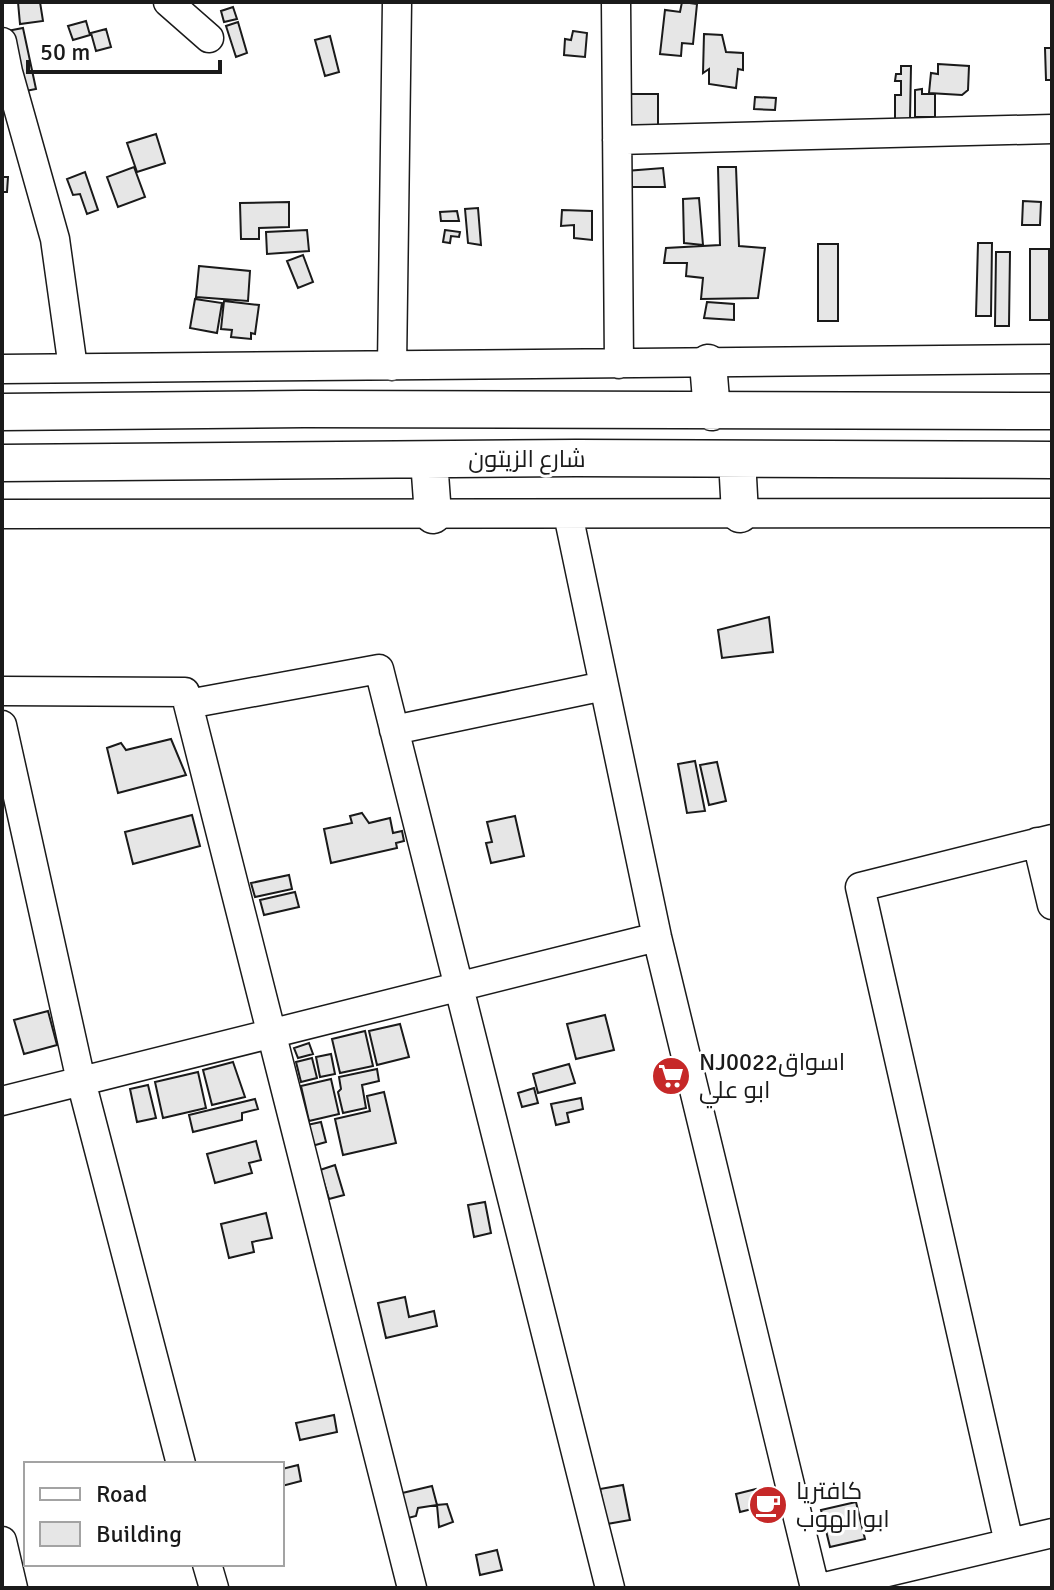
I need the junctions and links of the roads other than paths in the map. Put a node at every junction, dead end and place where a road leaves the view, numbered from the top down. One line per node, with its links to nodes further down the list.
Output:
1 (168, 2): 4 (street)
2 (397, 2): 12 (street)
3 (616, 2): 8 (street)
4 (209, 38)
5 (2, 42): 6 (street)
6 (10, 107): 13 (street)
7 (1052, 129): 8 (street)
8 (617, 140): 11 (street)
9 (1052, 359): 10 (street)
10 (708, 363): 11 (street); 17 (main road)
11 (619, 364): 12 (street)
12 (392, 366): 13 (street)
13 (73, 368): 14 (street)
14 (2, 369)
15 (1052, 411): 17 (main road, شارع الزيتون)
16 (2, 412): 17 (main road, شارع الزيتون)
17 (712, 412)
18 (737, 459): 19 (main road, شارع الزيتون); 20 (main road, شارع الزيتون); 25 (main road)
19 (429, 460): 21 (main road, شارع الزيتون); 26 (main road)
20 (1052, 460)
21 (2, 463)
22 (1052, 513): 25 (street)
23 (2, 514): 26 (street)
24 (568, 514): 25 (street); 26 (street); 27 (street)
25 (740, 514)
26 (433, 515)
27 (604, 686): 31 (street); 34 (street)
28 (2, 691): 29 (street)
29 (188, 704): 31 (street); 36 (street)
30 (2, 725): 37 (street)
31 (394, 730): 35 (street)
32 (1044, 840): 33 (street); 42 (street)
33 (1052, 905)
34 (657, 937): 35 (street); 48 (street)
35 (458, 987): 36 (street); 47 (street)
36 (273, 1033): 37 (street); 46 (street)
37 (81, 1081): 38 (street); 39 (street)
38 (2, 1101)
39 (180, 1462)
40 (1052, 1533): 42 (street)
41 (2, 1541): 44 (street)
42 (1009, 1543): 48 (street)
43 (208, 1566): 45 (street)
44 (13, 1588)
45 (214, 1588)
46 (412, 1588)
47 (610, 1588)
48 (817, 1588)

